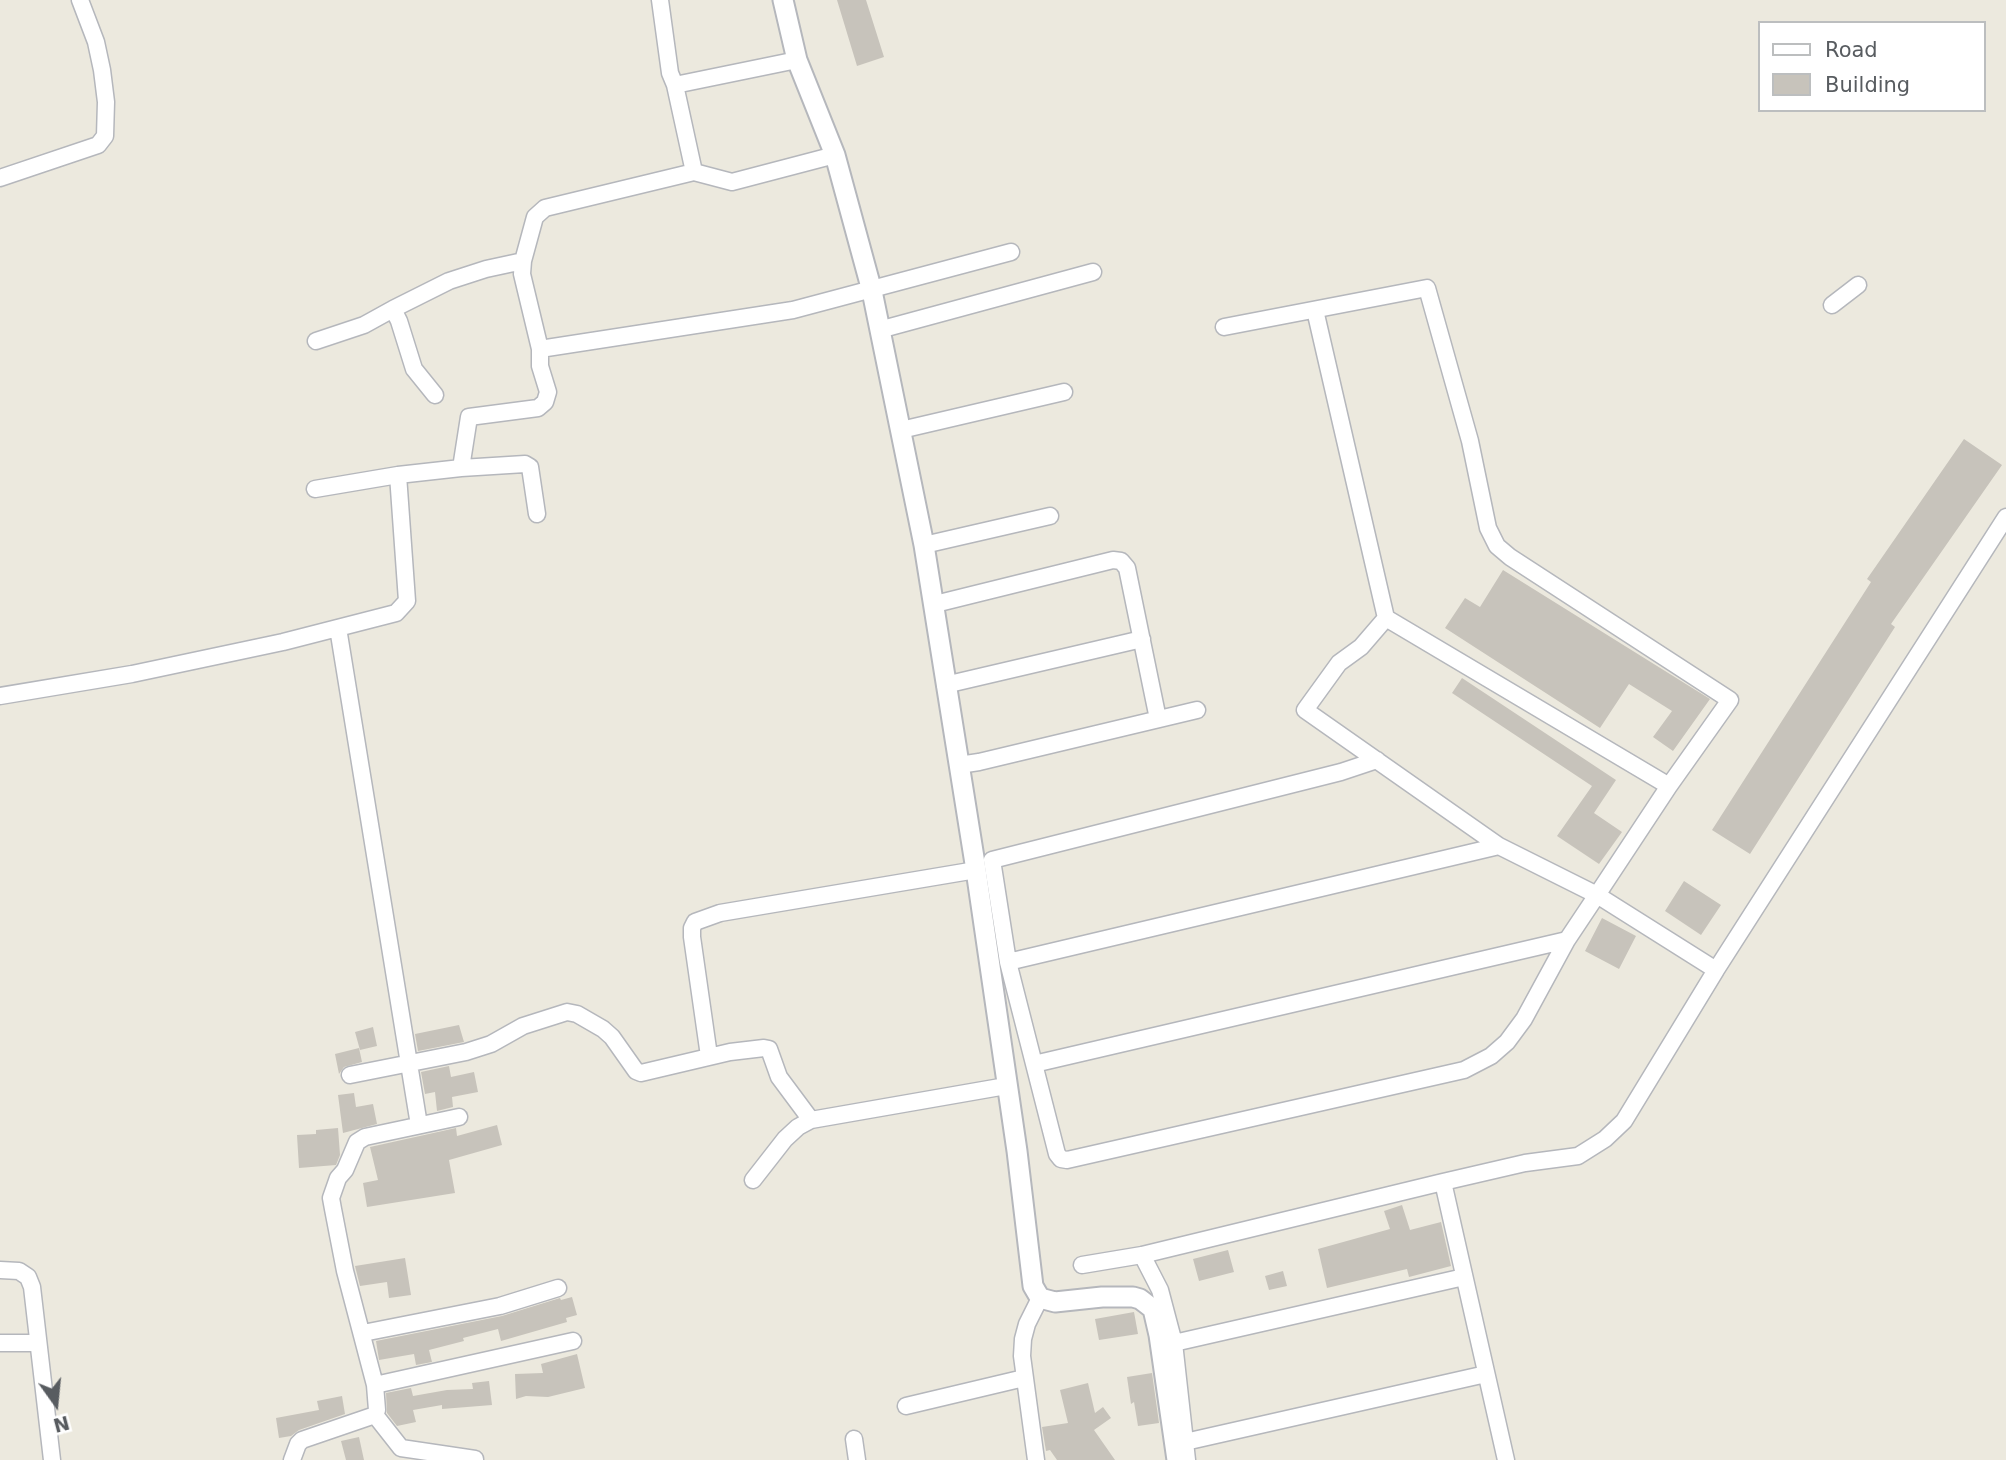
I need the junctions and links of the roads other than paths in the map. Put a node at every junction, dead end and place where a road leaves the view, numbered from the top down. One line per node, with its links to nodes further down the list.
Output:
1 (80, 0): 8 (street)
2 (660, 0): 5 (street)
3 (783, 0): 4 (street)
4 (797, 60): 5 (street); 6 (street)
5 (675, 85): 7 (street)
6 (835, 155): 7 (street); 13 (street)
7 (694, 172): 10 (street)
8 (0, 178)
9 (1011, 252): 13 (street)
10 (523, 261): 15 (street); 20 (street)
11 (1093, 272): 18 (street)
12 (1858, 285): 14 (street)
13 (872, 291): 18 (street); 20 (street)
14 (1832, 305)
15 (393, 309): 19 (street); 22 (street)
16 (1315, 310): 17 (street); 32 (street); 41 (street)
17 (1224, 327)
18 (879, 330): 23 (street)
19 (316, 341)
20 (540, 349): 24 (street)
21 (1064, 391): 23 (street)
22 (435, 395)
23 (901, 430): 30 (street)
24 (461, 468): 25 (street); 27 (street)
25 (398, 475): 26 (street); 33 (street)
26 (314, 489)
27 (537, 514)
28 (1050, 516): 30 (street)
29 (2006, 517): 47 (street)
30 (923, 545): 31 (street)
31 (935, 604): 34 (street); 35 (street)
32 (1385, 618): 39 (street); 41 (street)
33 (338, 628): 36 (street); 49 (street)
34 (1142, 639): 35 (street); 38 (street)
35 (945, 685): 40 (street)
36 (0, 696)
37 (1197, 710): 38 (street)
38 (1158, 719): 40 (street)
39 (1377, 760): 42 (street); 46 (street)
40 (958, 765): 43 (street)
41 (1669, 786): 44 (street)
42 (1499, 846): 44 (street); 46 (street)
43 (976, 870): 48 (street); 52 (street)
44 (1597, 895): 45 (street); 47 (street)
45 (1567, 940): 50 (street); 50 (street)
46 (1008, 962): 50 (street)
47 (1716, 970): 57 (street)
48 (709, 1056): 49 (street); 54 (street)
49 (410, 1063): 51 (street); 55 (street)
50 (1034, 1064)
51 (350, 1075)
52 (1006, 1086): 54 (street); 63 (street)
53 (459, 1117): 55 (street)
54 (811, 1120): 56 (street)
55 (419, 1125): 64 (street)
56 (752, 1180)
57 (1443, 1182): 58 (street); 61 (street)
58 (1142, 1255): 59 (street); 68 (street)
59 (1082, 1265)
60 (0, 1270): 67 (street)
61 (1464, 1277): 68 (street); 69 (street)
62 (558, 1288): 64 (street)
63 (1040, 1298): 70 (street); 75 (street)
64 (363, 1333): 71 (street)
65 (573, 1341): 71 (street)
66 (0, 1343): 67 (street)
67 (38, 1343): 77 (street)
68 (1174, 1343): 75 (street)
69 (1486, 1374): 75 (street); 82 (street)
70 (1024, 1378): 72 (street); 80 (street)
71 (375, 1385): 73 (street)
72 (906, 1406)
73 (375, 1415): 76 (street); 78 (street)
74 (854, 1440): 79 (street)
75 (1181, 1451): 81 (street)
76 (475, 1459)
77 (52, 1460)
78 (292, 1460)
79 (858, 1460)
80 (1036, 1460)
81 (1187, 1460)
82 (1506, 1460)

